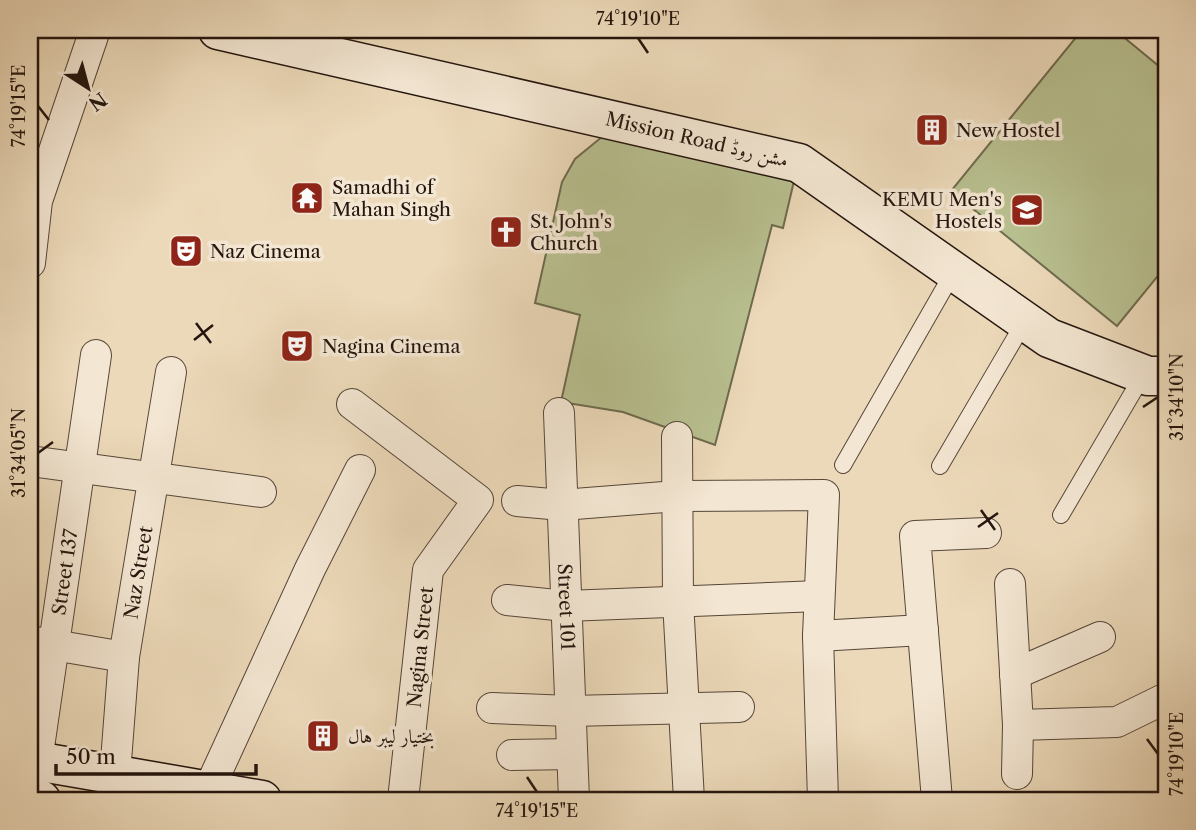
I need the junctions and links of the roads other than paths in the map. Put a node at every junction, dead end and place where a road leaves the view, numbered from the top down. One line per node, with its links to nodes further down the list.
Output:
1 (95, 30): 3 (street)
2 (218, 30): 5 (street, Mission Road مشن روڈ)
3 (33, 200): 4 (street)
4 (30, 263)
5 (954, 271): 6 (street, Mission Road مشن روڈ); 14 (lane)
6 (1026, 321): 9 (street, Mission Road مشن روڈ); 15 (lane)
7 (96, 355): 16 (street, Street 137)
8 (171, 372): 18 (street, Naz Street)
9 (1155, 375): 23 (lane)
10 (352, 404): 50 (street, Nagina Street)
11 (559, 413): 22 (street, Street 101)
12 (677, 437): 20 (street)
13 (30, 461): 16 (street)
14 (842, 465)
15 (940, 466)
16 (79, 467): 18 (street); 33 (street, Street 137)
17 (360, 470): 47 (street)
18 (155, 478): 19 (street); 34 (street, Naz Street)
19 (261, 492)
20 (677, 496): 22 (street); 26 (street); 28 (street)
21 (517, 501): 22 (street)
22 (562, 505): 29 (street, Street 101)
23 (1061, 515)
24 (986, 533): 30 (street)
25 (1010, 584): 35 (street)
26 (819, 596): 28 (street); 31 (street)
27 (507, 600): 29 (street)
28 (678, 601): 29 (street); 39 (street)
29 (566, 606): 40 (street, Street 101)
30 (922, 630): 31 (street); 54 (street)
31 (818, 636): 53 (street)
32 (1100, 637): 35 (street)
33 (41, 644): 34 (street); 44 (street, Street 137)
34 (124, 657): 45 (street, Naz Street)
35 (1015, 674): 41 (street)
36 (1166, 698): 41 (street)
37 (739, 707): 39 (street)
38 (492, 708): 40 (street)
39 (683, 708): 40 (street); 52 (street)
40 (570, 711): 42 (street, Street 101)
41 (1018, 725): 46 (street)
42 (572, 754): 43 (street); 51 (street, Street 101)
43 (512, 755)
44 (32, 773): 45 (street); 48 (street)
45 (115, 774): 47 (street)
46 (1017, 774)
47 (209, 789): 49 (street)
48 (41, 800)
49 (262, 800)
50 (402, 800)
51 (574, 800)
52 (689, 800)
53 (823, 800)
54 (937, 800)

